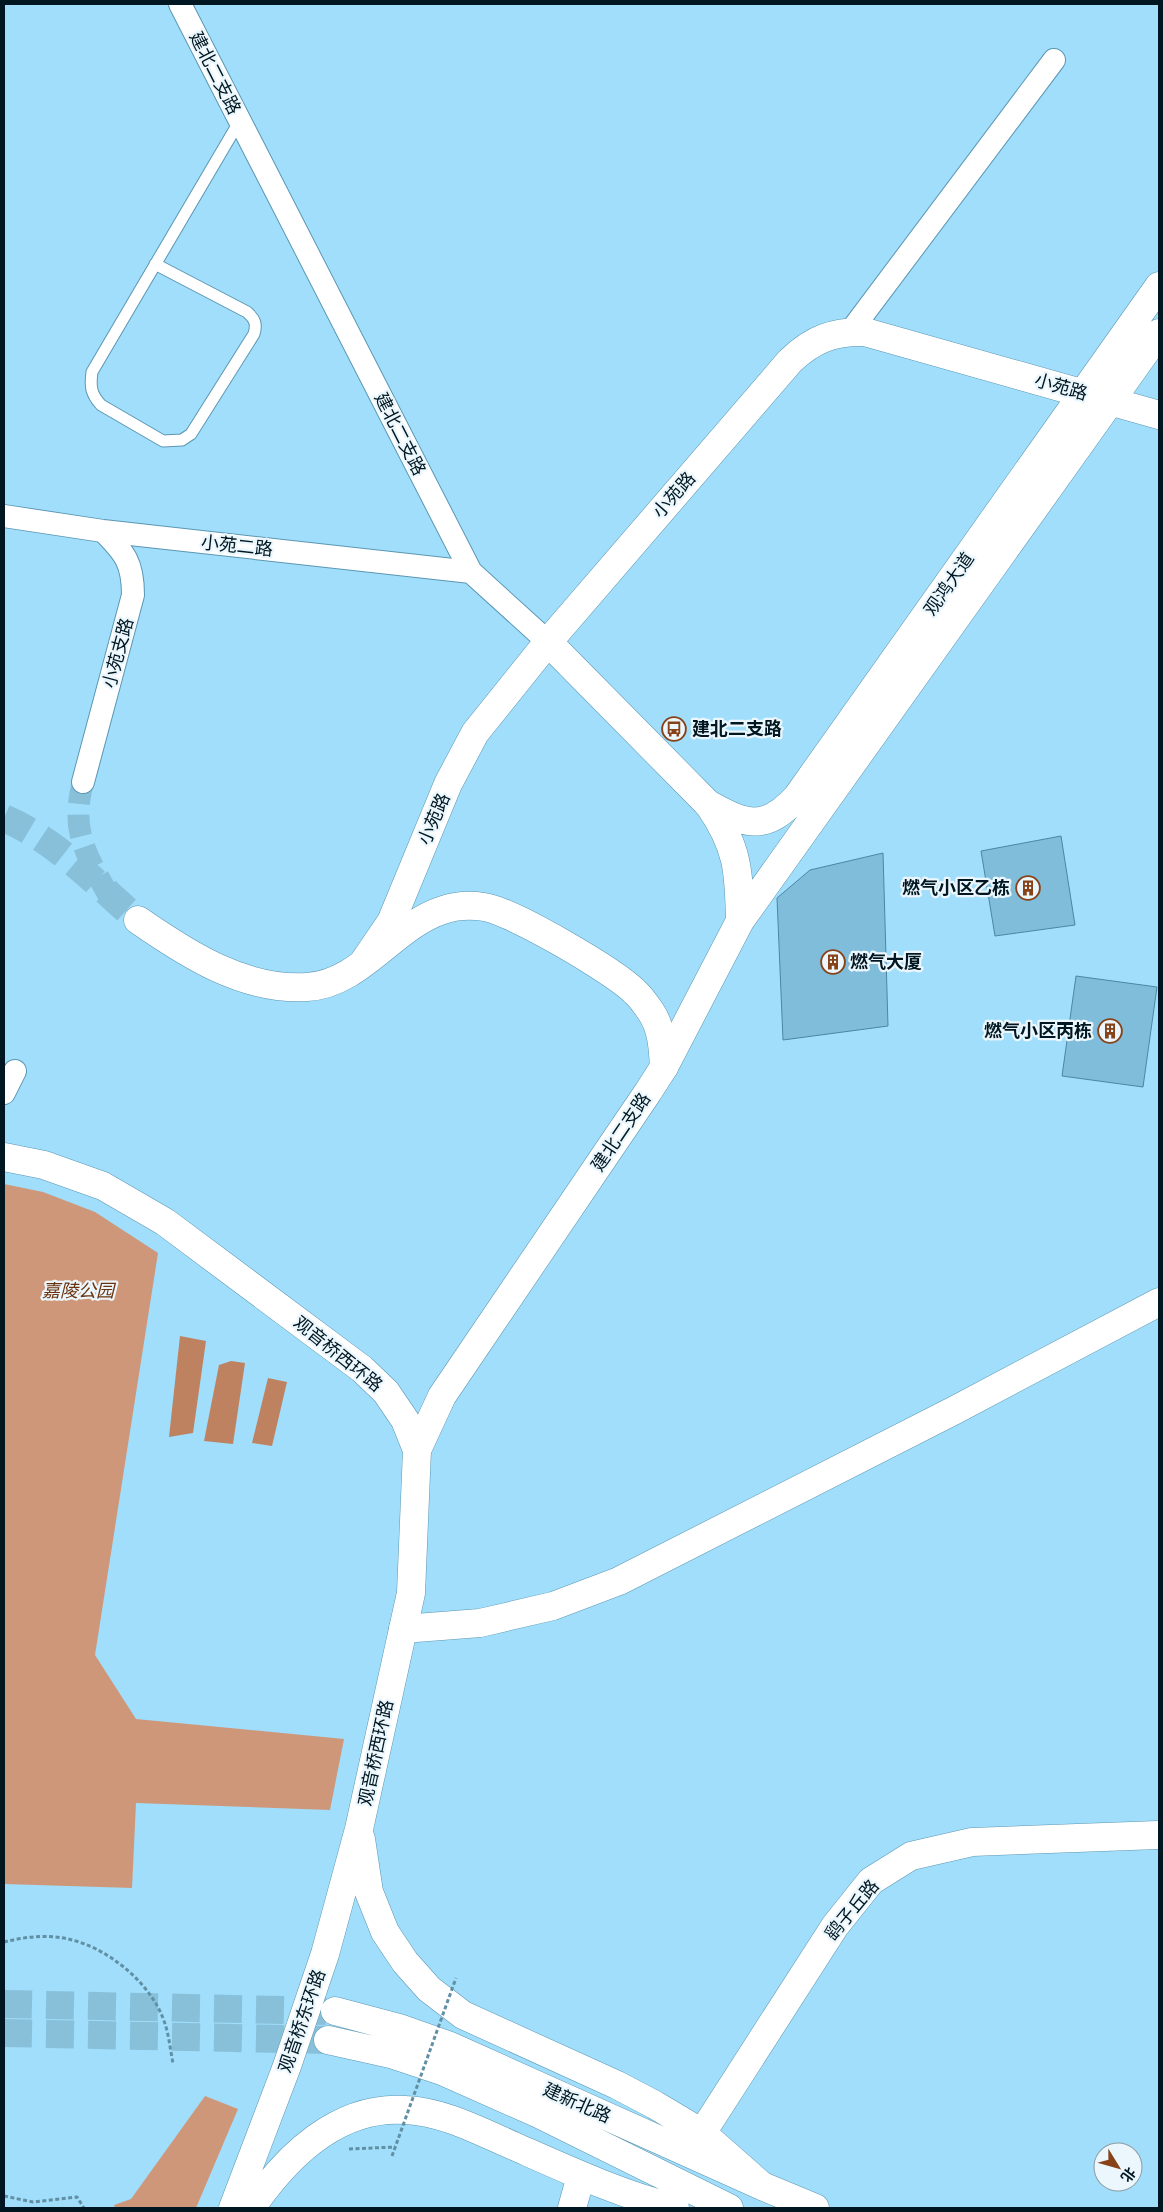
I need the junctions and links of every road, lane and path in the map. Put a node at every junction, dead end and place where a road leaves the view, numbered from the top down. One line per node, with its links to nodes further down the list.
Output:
1 (180, 4): 3 (street, 建北二支路)
2 (1054, 60): 6 (street)
3 (239, 122): 4 (lane); 13 (street, 建北二支路)
4 (155, 264): 4 (lane)
5 (1159, 286): 8 (main road, 观鸿大道)
6 (850, 332): 8 (main road, 小苑路); 14 (main road, 小苑路)
7 (1159, 333): 9 (main road, 观鸿大道)
8 (1084, 394): 9 (main road, 小苑路); 16 (main road, 观鸿大道)
9 (1111, 400): 10 (main road, 小苑路); 18 (main road, 观鸿大道)
10 (1159, 415)
11 (4, 516): 12 (street, 小苑二路)
12 (103, 532): 13 (street, 小苑二路); 15 (street, 小苑支路)
13 (471, 572): 14 (street, 建北二支路)
14 (548, 642): 16 (main road, 建北二支路); 19 (main road, 小苑路)
15 (83, 782)
16 (708, 804): 18 (main road, 建北二支路)
17 (138, 920): 19 (main road, 小苑路)
18 (740, 921): 20 (main road, 建北二支路)
19 (363, 963): 20 (main road, 小苑路)
20 (664, 1067): 25 (main road, 建北二支路)
21 (15, 1071): 22 (street)
22 (4, 1093)
23 (4, 1157): 25 (main road, 观音桥西环路)
24 (1159, 1302): 26 (main road)
25 (418, 1450): 26 (main road, 观音桥西环路)
26 (403, 1630): 27 (main road, 观音桥西环路)
27 (359, 1829): 34 (main road); 42 (main road, 观音桥东环路)
28 (1158, 1835): 34 (main road, 鹞子丘路)
29 (4, 1942): 33 (path)
30 (456, 1978): 35 (path, bridge)
31 (335, 2011): 39 (main road, 建新北路)
32 (328, 2040): 46 (main road, 建新北路)
33 (173, 2063)
34 (702, 2133): 39 (main road)
35 (395, 2147): 36 (path); 37 (path, bridge)
36 (349, 2149)
37 (392, 2156)
38 (581, 2176): 43 (main road); 44 (main road); 45 (main road)
39 (762, 2186): 47 (main road, 建新北路)
40 (4, 2196): 41 (path)
41 (84, 2208)
42 (233, 2208)
43 (251, 2208)
44 (572, 2208)
45 (675, 2208)
46 (729, 2208)
47 (815, 2208)

